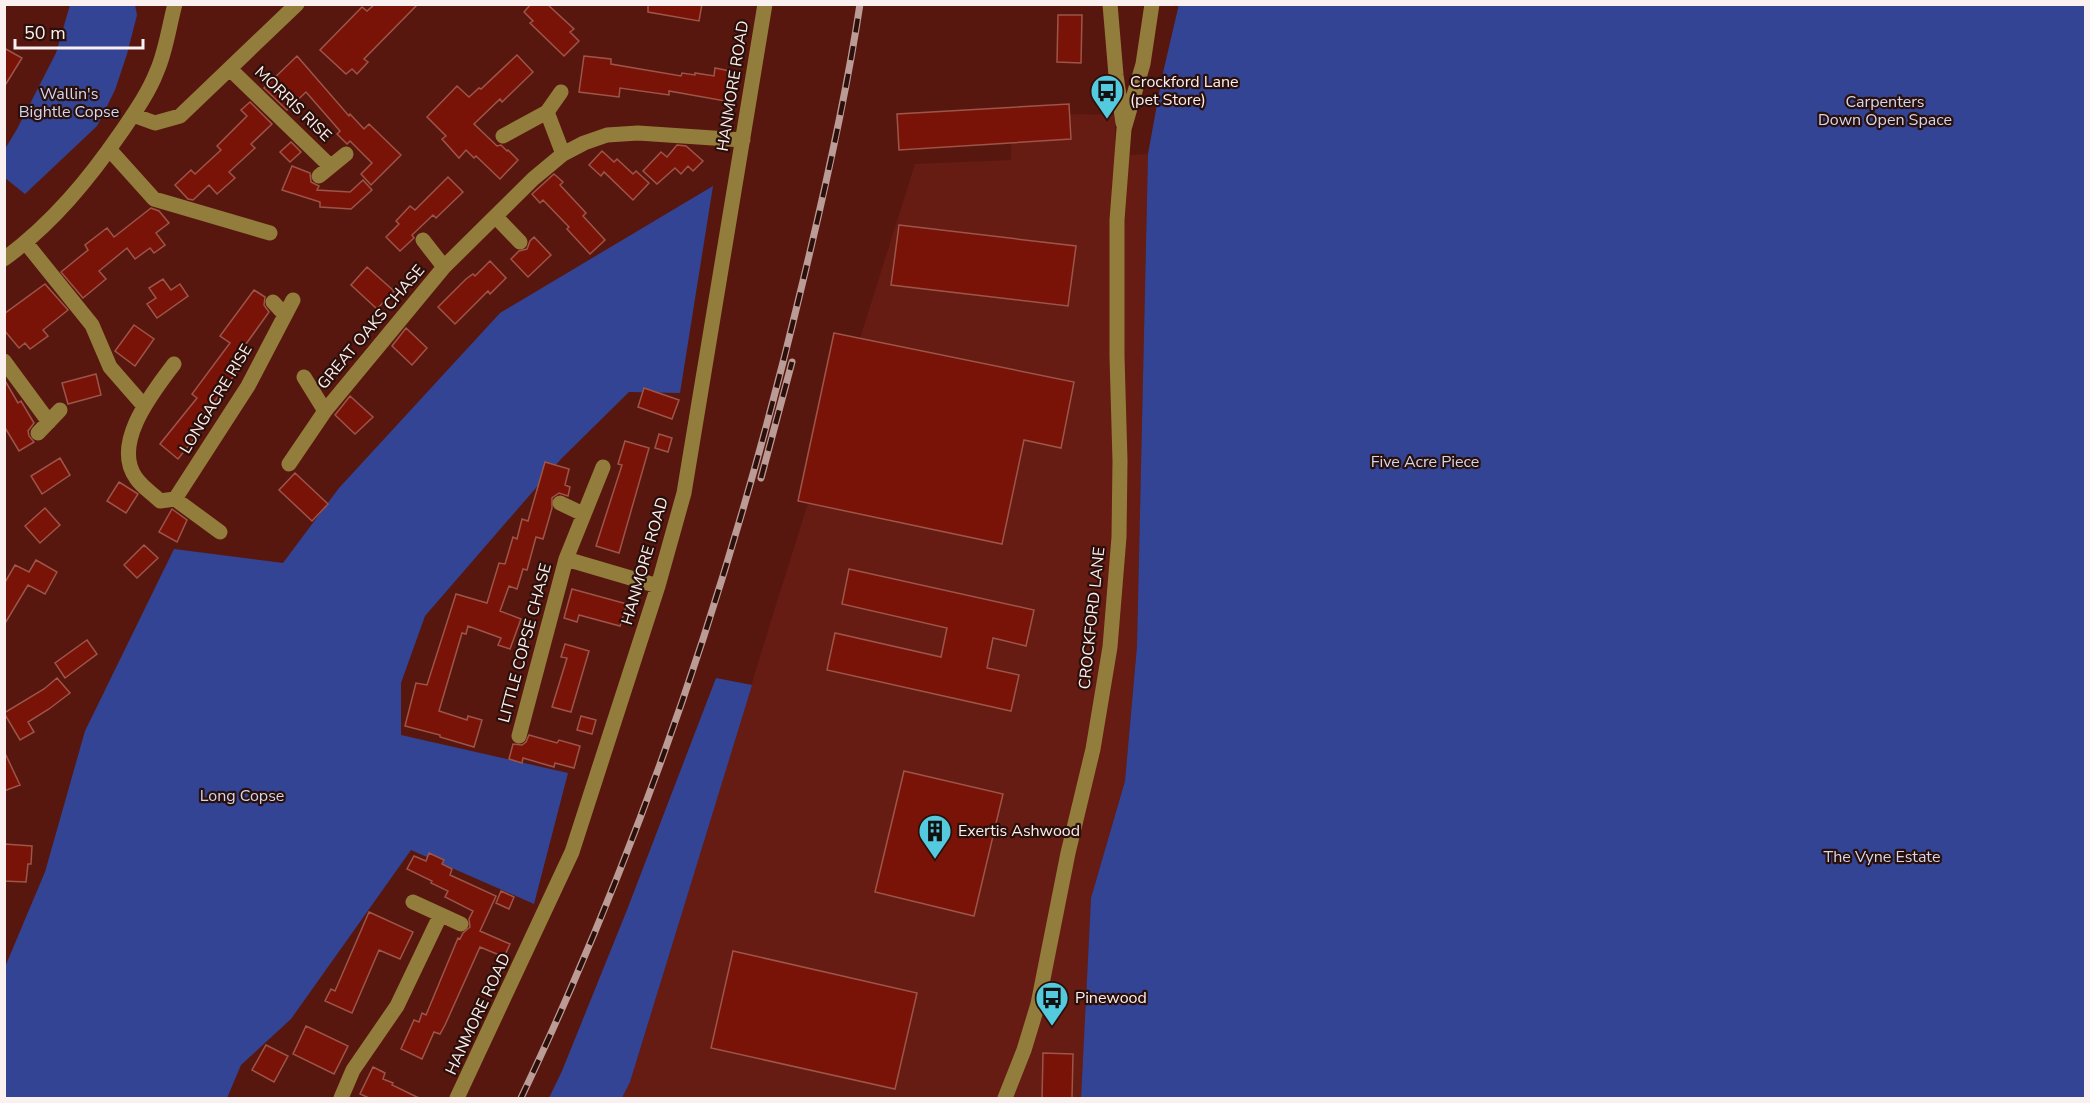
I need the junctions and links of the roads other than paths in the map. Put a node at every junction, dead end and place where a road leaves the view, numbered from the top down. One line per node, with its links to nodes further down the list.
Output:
1 (175, 4): 9 (street)
2 (297, 4): 6 (street)
3 (765, 4): 12 (street, HANMORE ROAD)
4 (1110, 4): 10 (street, CROCKFORD LANE)
5 (1152, 4): 10 (street, CROCKFORD LANE)
6 (230, 69): 9 (street); 14 (street, MORRIS RISE)
7 (561, 92): 8 (street)
8 (547, 112): 11 (street); 15 (street)
9 (133, 115): 13 (street)
10 (1124, 129): 46 (street, CROCKFORD LANE)
11 (503, 136)
12 (743, 140): 15 (street, GREAT OAKS CHASE); 39 (street, HANMORE ROAD)
13 (109, 149): 17 (street); 20 (street)
14 (346, 154)
15 (563, 154): 16 (street, GREAT OAKS CHASE)
16 (496, 217): 19 (street); 22 (street, GREAT OAKS CHASE)
17 (270, 233)
18 (423, 240): 22 (street, GREAT OAKS CHASE)
19 (520, 242)
20 (26, 243): 21 (street); 29 (street)
21 (4, 259)
22 (444, 267): 31 (street, GREAT OAKS CHASE)
23 (293, 300): 25 (street, LONGACRE RISE)
24 (273, 302): 25 (street)
25 (285, 315): 34 (street, LONGACRE RISE)
26 (4, 361): 30 (street)
27 (174, 364): 29 (street)
28 (304, 377): 31 (street, GREAT OAKS CHASE)
29 (144, 406): 34 (street)
30 (60, 410)
31 (325, 411): 32 (street, GREAT OAKS CHASE)
32 (289, 464)
33 (603, 467): 36 (street, LITTLE COPSE CHASE)
34 (175, 499): 37 (street)
35 (560, 502): 36 (street)
36 (583, 514): 38 (street, LITTLE COPSE CHASE)
37 (220, 532)
38 (566, 559): 39 (street, LITTLE COPSE CHASE); 40 (street, LITTLE COPSE CHASE)
39 (658, 586): 45 (street, HANMORE ROAD)
40 (519, 735)
41 (413, 902): 42 (street)
42 (440, 916): 43 (street); 44 (street)
43 (461, 924)
44 (341, 1098)
45 (457, 1098)
46 (1005, 1098)

